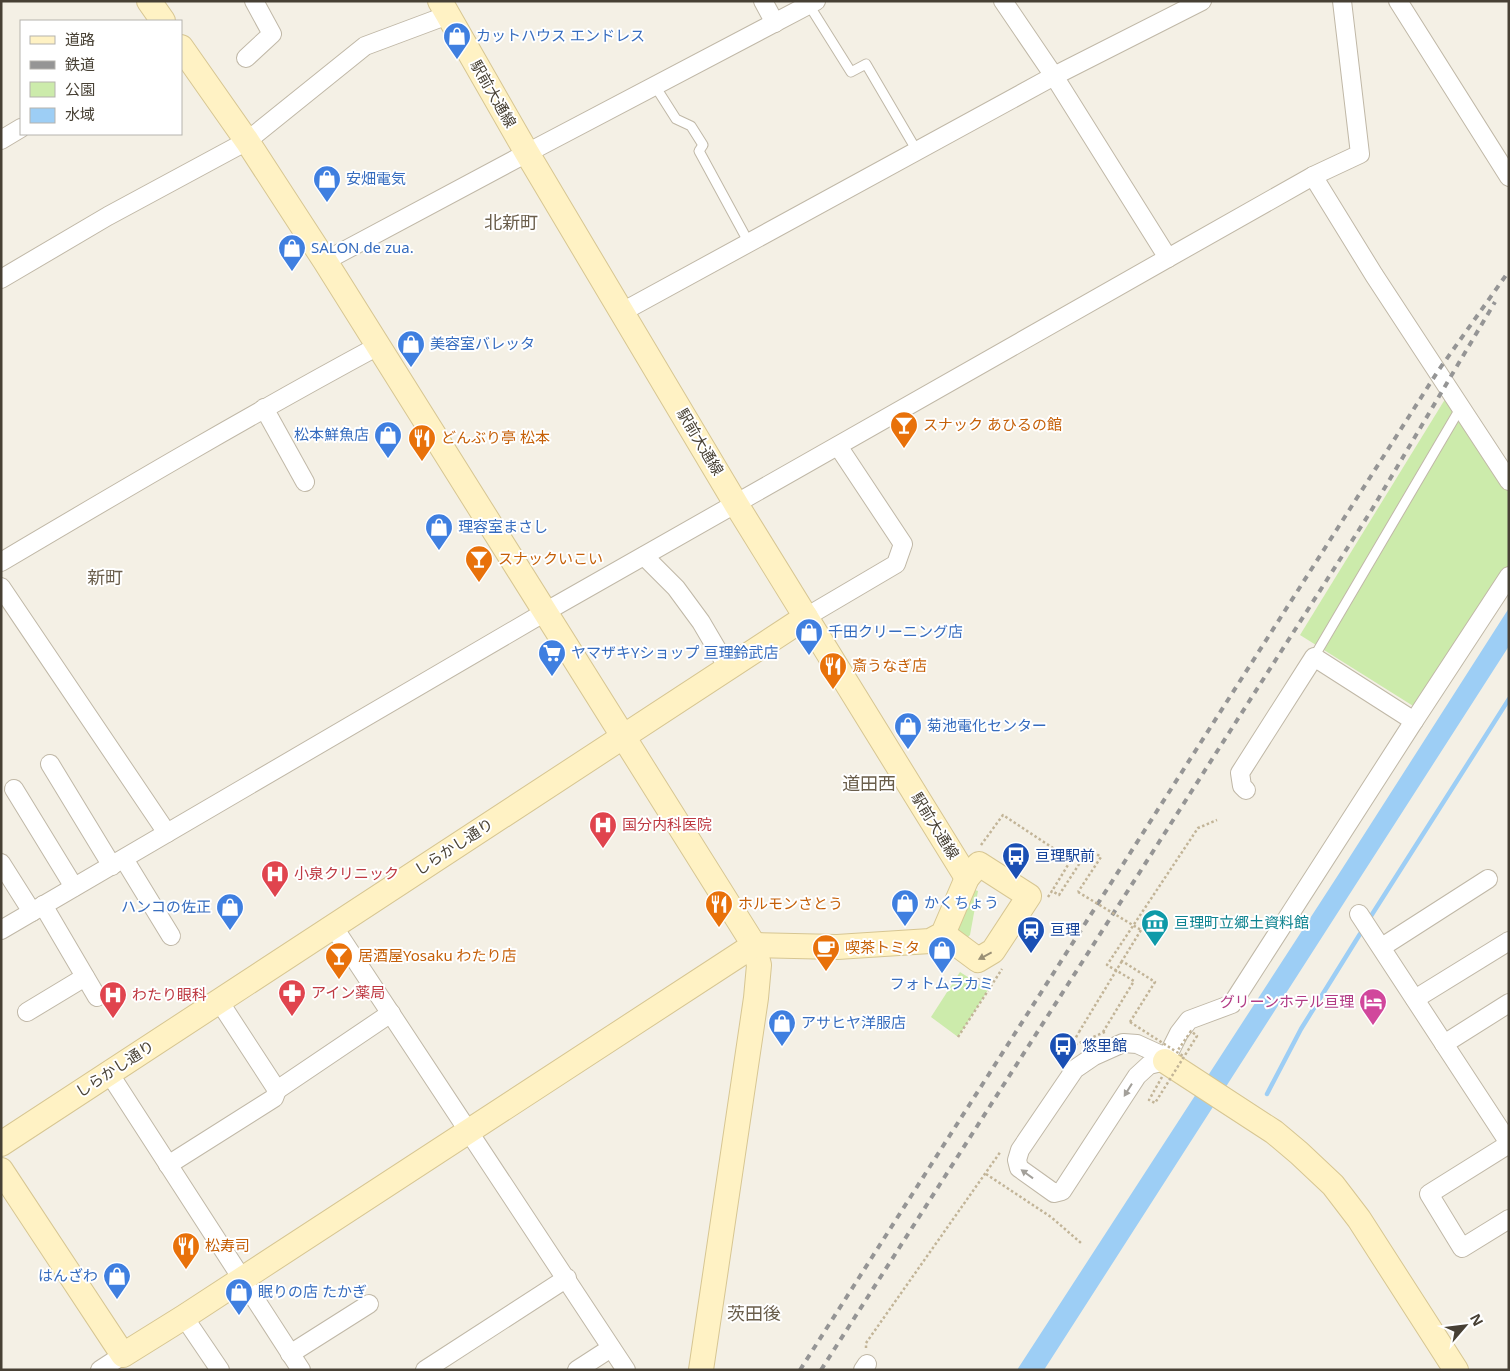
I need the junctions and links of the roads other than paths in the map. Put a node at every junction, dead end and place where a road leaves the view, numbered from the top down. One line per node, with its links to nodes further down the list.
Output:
1 (149, 1): 10 (street)
2 (254, 1): 13 (street)
3 (763, 1): 11 (street)
4 (1003, 1): 14 (street)
5 (1202, 1): 14 (street)
6 (1342, 1): 21 (street)
7 (1398, 1): 22 (street)
8 (813, 3): 11 (street); 19 (lane)
9 (444, 8): 18 (street); 20 (street, 駅前大通線)
10 (162, 20)
11 (775, 24): 15 (street)
12 (182, 48): 18 (street)
13 (246, 58)
14 (1054, 76): 19 (street); 24 (street)
15 (655, 86): 20 (street); 23 (lane)
16 (20, 129): 17 (street)
17 (1, 140)
18 (247, 141): 25 (street); 26 (street)
19 (917, 151): 23 (street)
20 (526, 153): 25 (street); 27 (street, 駅前大通線)
21 (1314, 176): 24 (street); 29 (street)
22 (1509, 177)
23 (749, 243): 27 (street)
24 (1168, 258): 31 (street)
25 (325, 261): 28 (street)
26 (1, 279)
27 (622, 312): 34 (street, 駅前大通線)
28 (378, 346): 30 (street); 39 (street)
29 (1461, 406): 32 (street); 41 (lane)
30 (264, 408): 33 (street); 36 (street)
31 (838, 446): 34 (street); 40 (street)
32 (1509, 481)
33 (306, 482)
34 (736, 504): 35 (street); 40 (street, 駅前大通線)
35 (644, 556): 39 (street); 42 (street)
36 (1, 562)
37 (1509, 576): 43 (street)
38 (1, 587): 48 (street)
39 (546, 612): 44 (street); 48 (street)
40 (806, 616): 42 (street, しらかし通り); 51 (street, 駅前大通線)
41 (1314, 657): 43 (street); 47 (street)
42 (728, 668): 44 (street, しらかし通り)
43 (1414, 722): 71 (street)
44 (624, 737): 56 (street, しらかし通り); 61 (street)
45 (50, 764): 50 (street)
46 (14, 788): 53 (street)
47 (1246, 790)
48 (167, 833): 50 (street)
49 (1, 863): 54 (street)
50 (118, 863): 53 (street); 59 (street)
51 (967, 878): 58 (street); 58 (street, one-way to 58)
52 (1488, 880): 62 (street)
53 (74, 887): 54 (street)
54 (37, 909): 57 (street); 63 (street)
55 (1360, 914): 62 (street)
56 (333, 926): 66 (street, しらかし通り); 69 (street)
57 (1, 930)
58 (943, 934): 61 (street)
59 (171, 936)
60 (1509, 941): 65 (street)
61 (754, 944): 74 (street); 93 (street)
62 (1382, 947): 65 (street)
63 (86, 977): 64 (street); 68 (street)
64 (97, 997)
65 (1415, 999): 70 (street)
66 (219, 1001): 72 (street, しらかし通り); 73 (street)
67 (1509, 1003): 70 (street)
68 (27, 1012)
69 (391, 1013): 73 (street); 74 (street)
70 (1444, 1044): 76 (street)
71 (1175, 1064): 71 (street, one-way to 71); 94 (street)
72 (109, 1073): 75 (street, しらかし通り); 77 (street)
73 (277, 1090): 77 (street)
74 (469, 1131): 80 (street); 81 (street)
75 (1, 1144)
76 (1509, 1144): 79 (street)
77 (168, 1165): 81 (street)
78 (1, 1170): 86 (street)
79 (1509, 1220)
80 (566, 1278): 84 (street); 90 (street)
81 (241, 1279): 83 (street); 85 (street)
82 (369, 1304): 85 (street)
83 (184, 1317): 86 (street); 88 (street)
84 (611, 1348): 91 (street); 92 (street)
85 (290, 1354): 89 (street)
86 (123, 1355): 87 (street)
87 (100, 1370)
88 (220, 1370)
89 (300, 1370)
90 (425, 1370)
91 (577, 1370)
92 (626, 1370)
93 (701, 1370)
94 (1456, 1370)

